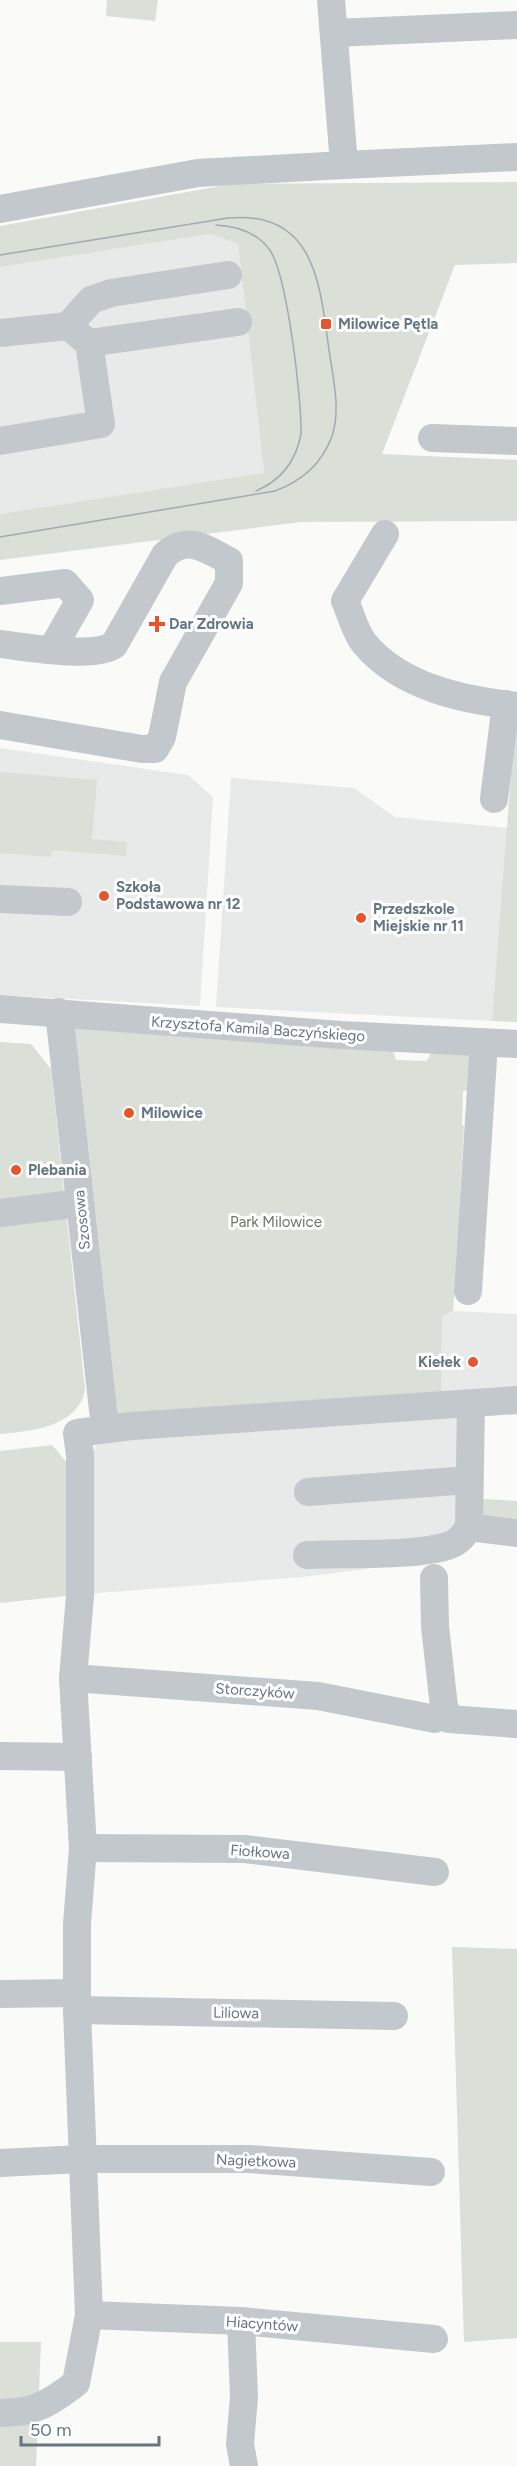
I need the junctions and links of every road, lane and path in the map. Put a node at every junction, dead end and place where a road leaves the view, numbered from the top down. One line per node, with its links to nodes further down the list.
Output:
1 (331, 0): 3 (street)
2 (517, 25): 3 (street)
3 (334, 33): 5 (street)
4 (517, 157): 5 (street)
5 (344, 165): 6 (street)
6 (0, 209)
7 (228, 275): 10 (street)
8 (238, 322): 10 (street)
9 (0, 333): 10 (street)
10 (79, 334): 12 (street)
11 (432, 438): 13 (street)
12 (0, 441)
13 (517, 441)
14 (385, 534): 18 (street)
15 (0, 591): 17 (street)
16 (0, 644): 17 (street)
17 (52, 649): 19 (street)
18 (512, 705): 20 (street)
19 (0, 725)
20 (494, 799)
21 (0, 899): 22 (street)
22 (68, 902)
23 (0, 1009): 24 (street, Krzysztofa Kamila Baczyńskiego)
24 (59, 1012): 25 (street, Krzysztofa Kamila Baczyńskiego); 27 (street, Szosowa)
25 (484, 1043): 26 (street, Krzysztofa Kamila Baczyńskiego); 29 (street)
26 (517, 1044)
27 (80, 1203): 28 (street); 32 (street, Szosowa)
28 (0, 1213)
29 (468, 1291)
30 (517, 1400): 31 (street)
31 (471, 1404): 32 (street); 33 (street)
32 (105, 1428): 39 (street)
33 (469, 1480): 34 (street); 35 (street)
34 (308, 1492)
35 (469, 1527): 36 (street); 37 (street)
36 (517, 1533)
37 (307, 1555)
38 (434, 1578): 40 (street)
39 (73, 1678): 40 (street, Storczyków); 43 (street)
40 (442, 1719): 41 (street, Storczyków)
41 (517, 1724)
42 (0, 1756): 43 (street)
43 (78, 1757): 44 (street)
44 (83, 1848): 45 (street, Fiołkowa); 47 (street)
45 (435, 1872)
46 (0, 1994): 47 (street, Liliowa)
47 (77, 2002): 48 (street, Liliowa); 49 (street)
48 (394, 2016)
49 (81, 2159): 50 (street, Nagietkowa); 51 (street, Nagietkowa); 52 (street)
50 (0, 2163)
51 (431, 2172)
52 (89, 2315): 53 (street, Hiacyntów); 55 (street)
53 (241, 2321): 54 (street, Hiacyntów); 56 (street)
54 (434, 2339)
55 (0, 2413)
56 (244, 2466)

